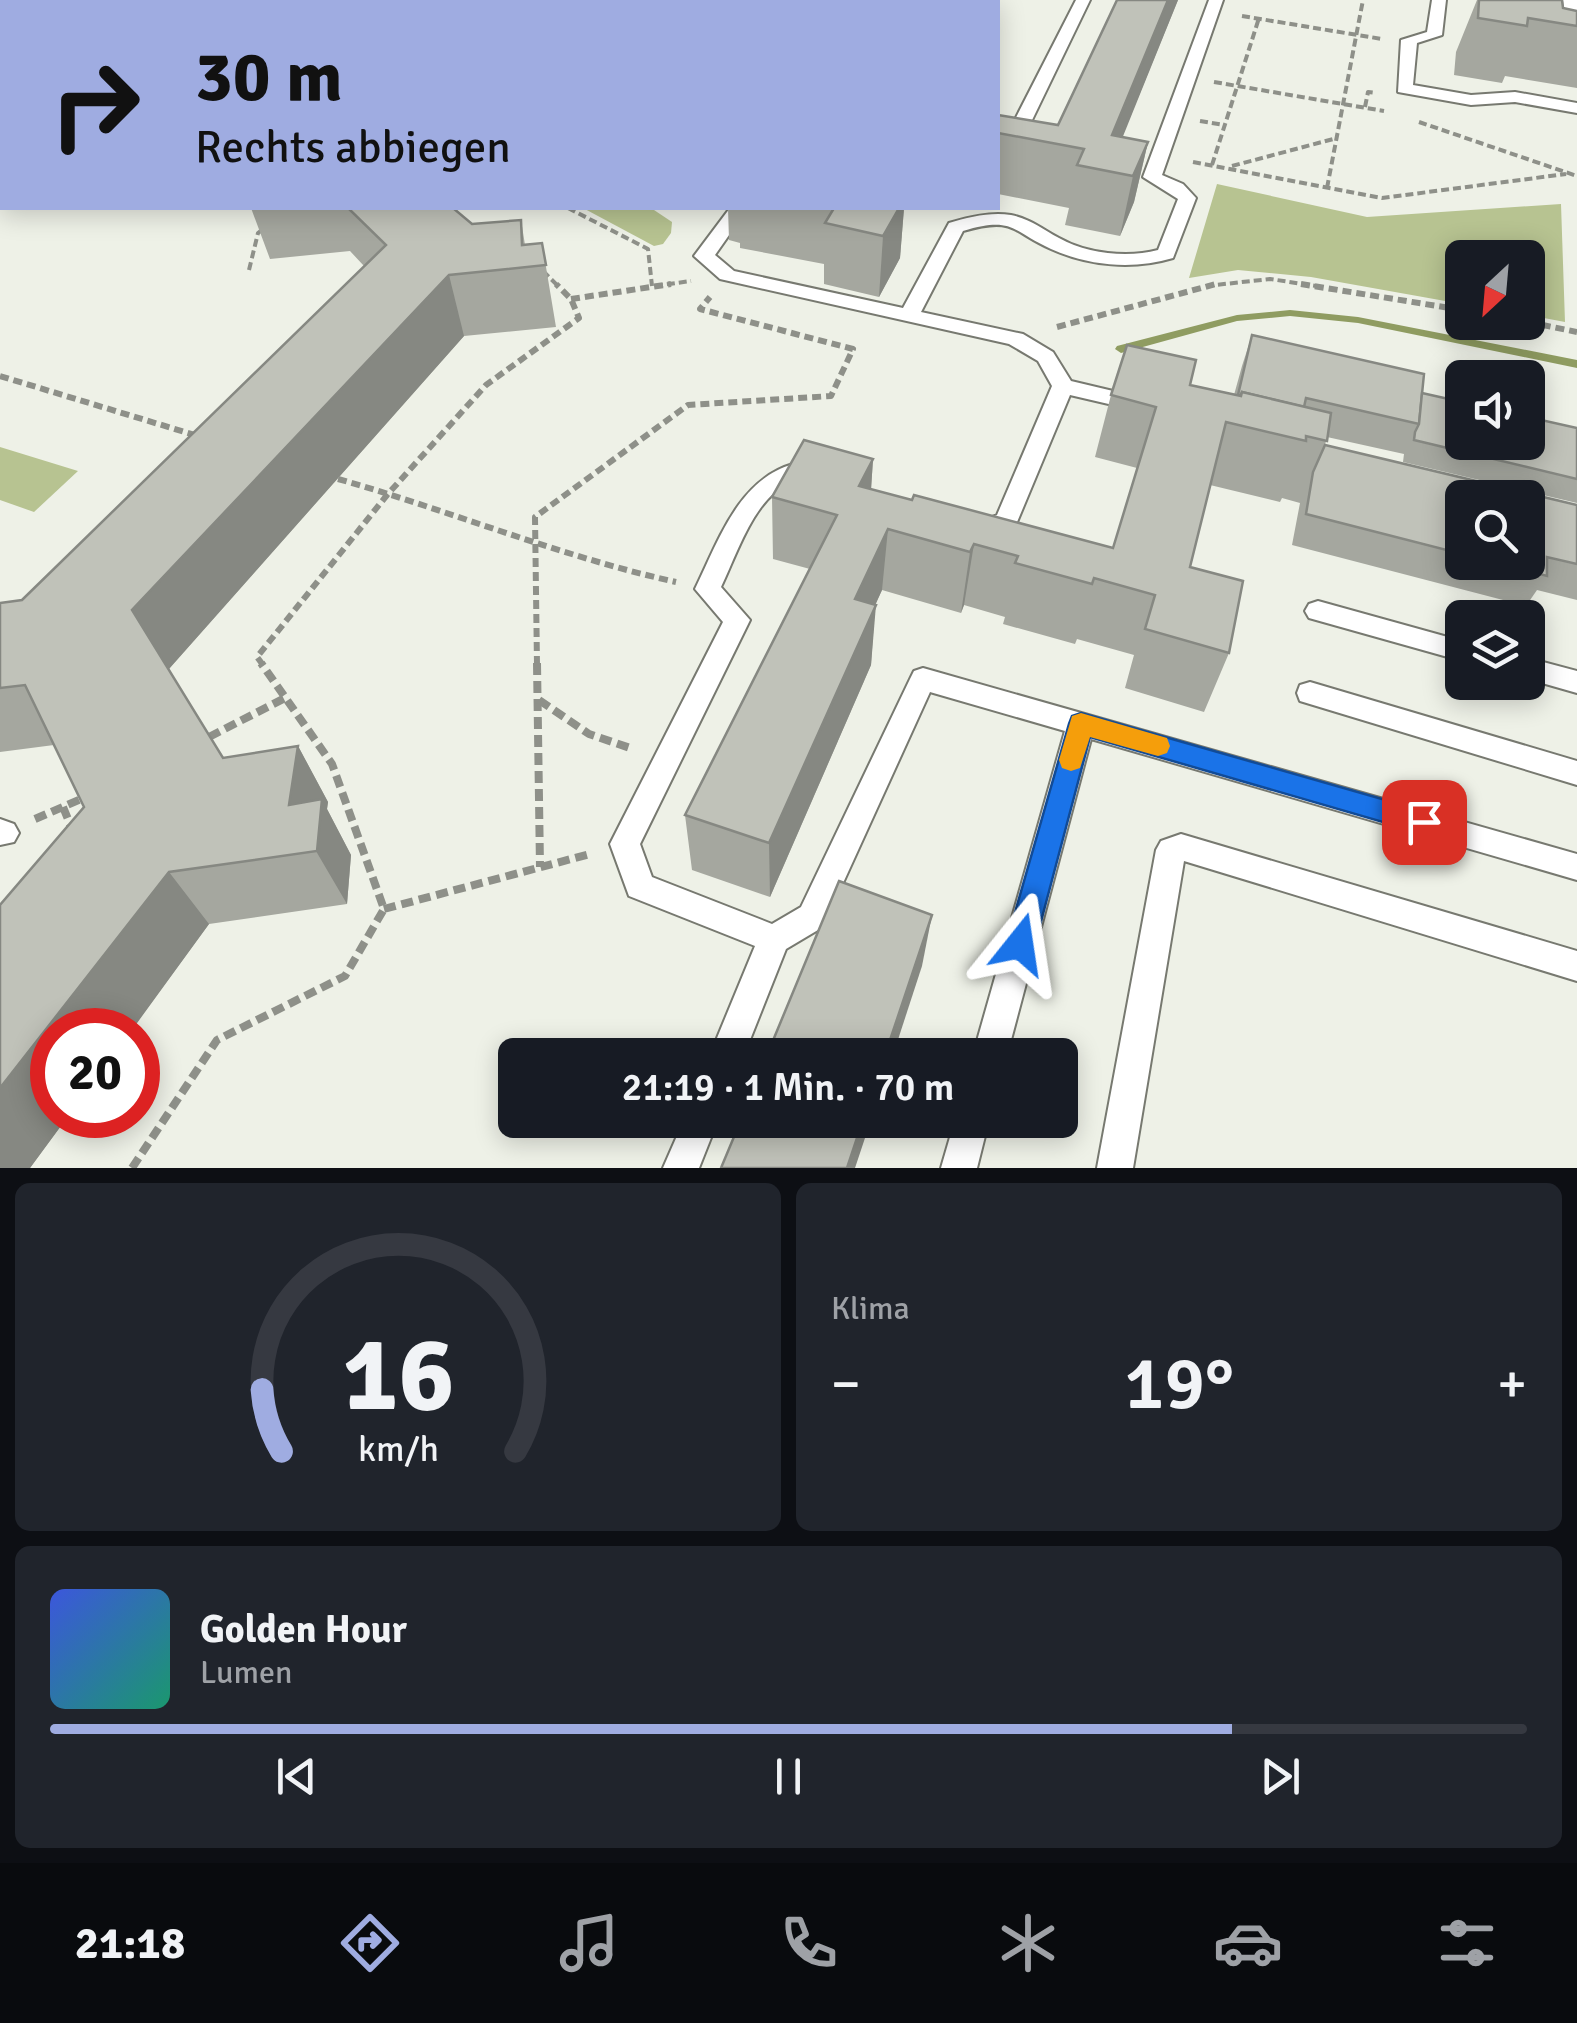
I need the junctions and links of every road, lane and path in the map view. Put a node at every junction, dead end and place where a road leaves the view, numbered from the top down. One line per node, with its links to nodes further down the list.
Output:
1 (1083, 0): 19 (lane)
2 (1364, 0): 7 (path)
3 (1439, 0): 15 (lane)
4 (1570, 0): 9 (lane)
5 (1214, 5): 6 (path); 10 (lane)
6 (1258, 18): 7 (path); 11 (path)
7 (1358, 35): 8 (path); 13 (path)
8 (1373, 38)
9 (1577, 60)
10 (1188, 78): 11 (path); 20 (lane)
11 (1236, 86): 13 (path); 21 (path)
12 (1368, 92): 14 (path)
13 (1344, 104): 14 (path); 18 (path)
14 (1365, 107): 16 (path)
15 (1577, 108)
16 (1380, 110)
17 (1408, 118): 23 (path)
18 (1337, 138): 22 (path); 25 (path)
19 (1000, 148)
20 (1160, 155): 21 (path); 37 (lane)
21 (1212, 165): 22 (path)
22 (1226, 168): 25 (path)
23 (1566, 174): 24 (path); 25 (path)
24 (1577, 176)
25 (1327, 188)
26 (572, 210): 34 (path)
27 (738, 210): 33 (lane)
28 (269, 225): 30 (path)
29 (533, 262): 31 (path)
30 (249, 270)
31 (547, 274): 32 (path); 35 (path)
32 (528, 275)
33 (727, 275): 34 (path); 37 (lane); 49 (path)
34 (652, 287): 35 (path)
35 (570, 300): 47 (path)
36 (1445, 307): 40 (path)
37 (909, 316): 40 (lane)
38 (1545, 325): 39 (path)
39 (1577, 332)
40 (1016, 339): 42 (lane)
41 (0, 376): 44 (path)
42 (1063, 386): 43 (lane); 48 (lane)
43 (1166, 410)
44 (205, 438)
45 (338, 479): 47 (path)
46 (840, 481): 50 (lane)
47 (387, 495): 49 (path); 56 (path)
48 (955, 532)
49 (536, 540): 50 (path); 57 (path)
50 (708, 589): 60 (lane)
51 (1318, 611): 52 (lane)
52 (1445, 645)
53 (1545, 673): 54 (lane)
54 (1577, 682)
55 (1310, 693): 61 (lane)
56 (285, 698): 59 (path); 69 (path)
57 (538, 699): 60 (path); 67 (path)
58 (1081, 724): 68 (lane); 70 (lane); 73 (lane)
59 (209, 738)
60 (668, 760): 66 (lane)
61 (1577, 773)
62 (93, 794): 63 (path)
63 (63, 807): 64 (path); 65 (path)
64 (2, 832)
65 (76, 840)
66 (625, 844): 67 (path); 70 (lane)
67 (540, 867): 69 (path)
68 (1577, 868)
69 (384, 909): 76 (path)
70 (774, 938): 72 (lane)
71 (1577, 966): 79 (lane)
72 (734, 1038)
73 (995, 1038)
74 (694, 1138): 77 (lane)
75 (967, 1138): 78 (lane)
76 (132, 1168)
77 (681, 1168)
78 (959, 1168)
79 (1115, 1168)

